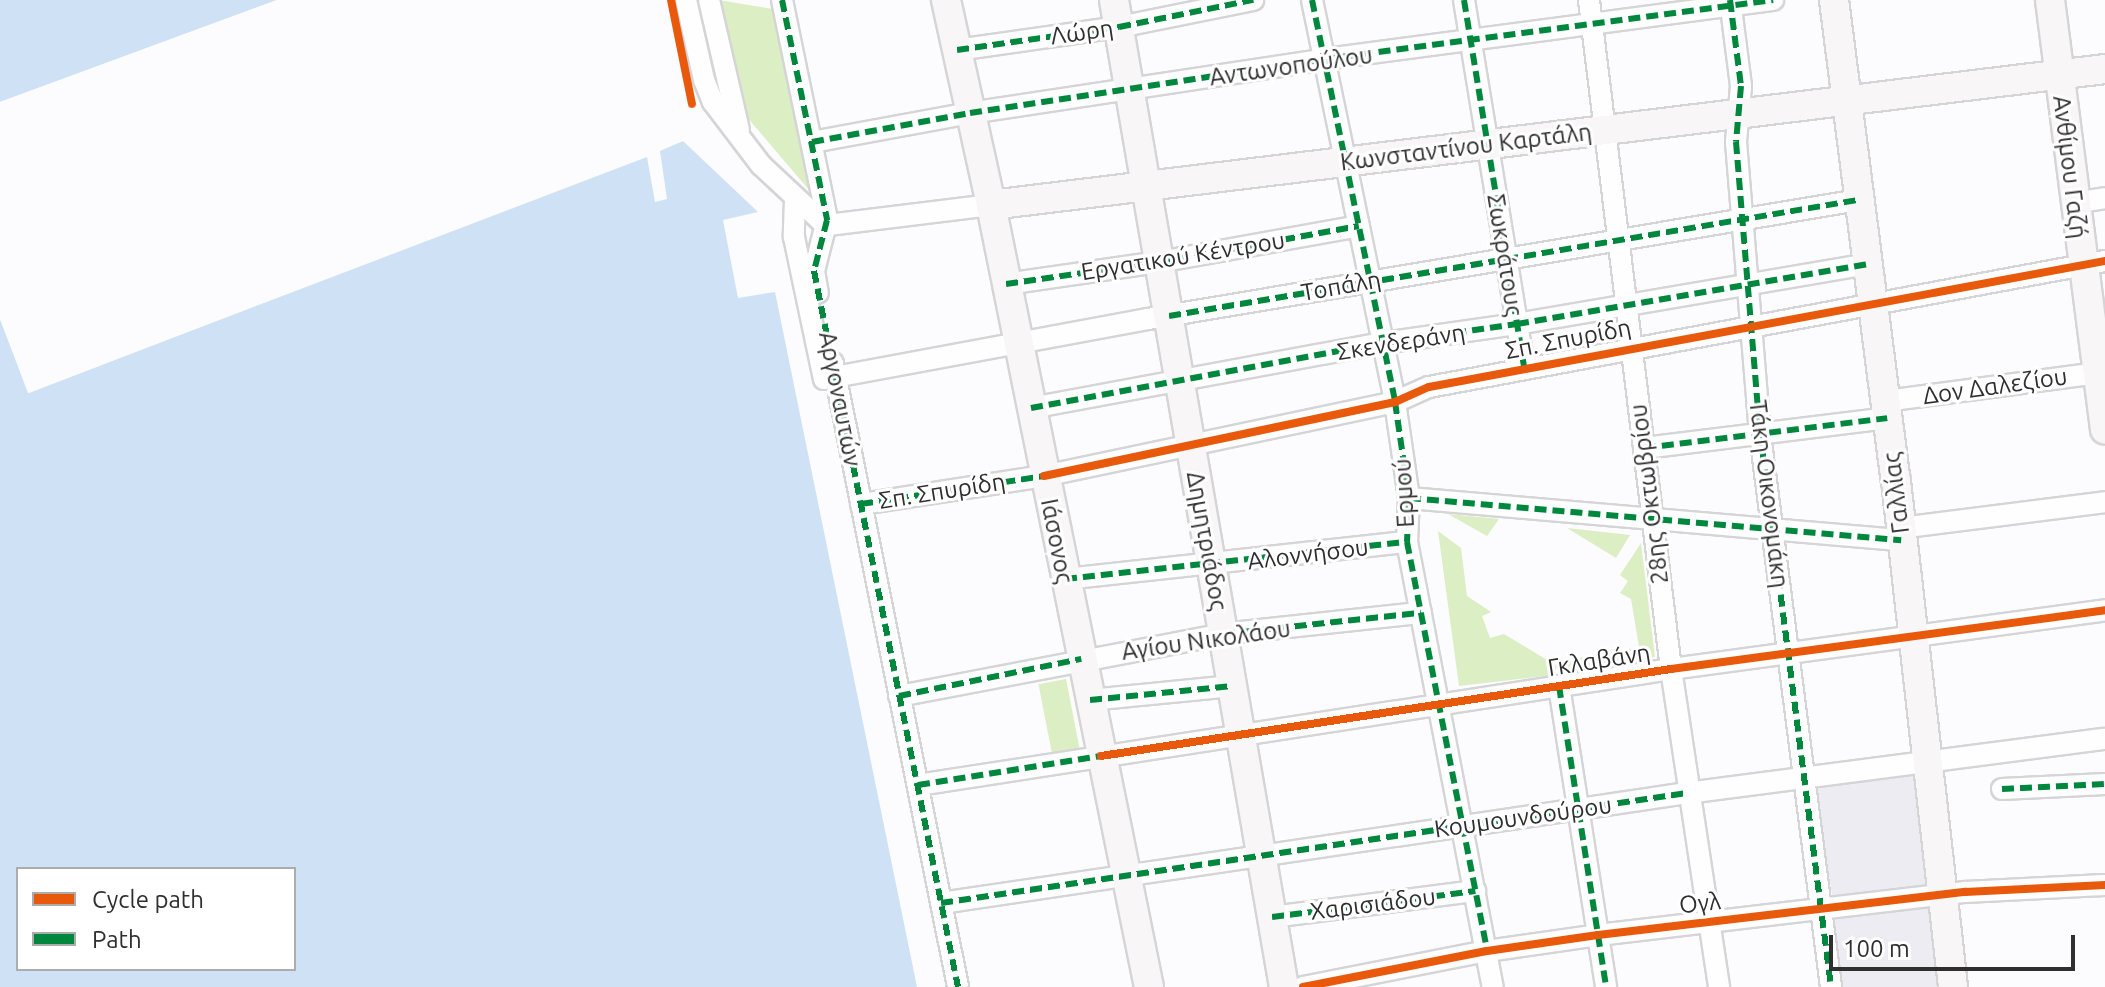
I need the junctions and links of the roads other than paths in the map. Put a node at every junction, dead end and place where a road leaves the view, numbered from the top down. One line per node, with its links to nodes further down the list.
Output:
1 (686, 0): 26 (street)
2 (709, 0): 26 (street)
3 (770, 0): 4 (street)
4 (784, 0): 27 (street, Αργοναυτών)
5 (946, 0): 17 (main road, Ιάσονος)
6 (1253, 0): 14 (street, Λώρη)
7 (1312, 0): 18 (street, Ερμού)
8 (1464, 0): 16 (street, Σωκράτους)
9 (1589, 0): 15 (street, 28ης Οκτωβρίου)
10 (1773, 0): 13 (street, Αντωνοπούλου)
11 (1834, 0): 22 (main road, Γαλλίας)
12 (2050, 0): 20 (main road, Ανθίμου Γαζή)
13 (1730, 3): 15 (street, Αντωνοπούλου); 24 (street, Τάκη Οικονομάκη)
14 (1116, 13): 17 (street, Λώρη); 21 (main road, Δημητριάδος)
15 (1593, 25): 16 (street, Αντωνοπούλου); 25 (street, 28ης Οκτωβρίου)
16 (1470, 42): 18 (street, Αντωνοπούλου); 28 (street, Σωκράτους)
17 (957, 50): 23 (main road, Ιάσονος)
18 (1325, 59): 21 (street, Αντωνοπούλου); 29 (street, Ερμού)
19 (2105, 69): 20 (main road, Κωνσταντίνου Καρτάλη)
20 (2058, 75): 22 (main road, Κωνσταντίνου Καρτάλη); 34 (main road, Ανθίμου Γαζή)
21 (1130, 89): 23 (street, Αντωνοπούλου); 30 (main road, Δημητριάδος)
22 (1845, 101): 24 (main road, Κωνσταντίνου Καρτάλη); 33 (main road, Γαλλίας)
23 (970, 113): 27 (street, Αντωνοπούλου); 35 (main road, Ιάσονος)
24 (1738, 114): 25 (main road, Κωνσταντίνου Καρτάλη); 36 (street, Τάκη Οικονομάκη)
25 (1607, 130): 28 (main road, Κωνσταντίνου Καρτάλη); 39 (street, 28ης Οκτωβρίου)
26 (741, 137): 32 (street)
27 (812, 142): 37 (street, Αργοναυτών)
28 (1487, 145): 29 (main road, Κωνσταντίνου Καρτάλη); 40 (street, Σωκράτους)
29 (1346, 162): 30 (main road, Κωνσταντίνου Καρτάλη); 38 (street, Ερμού)
30 (1147, 186): 35 (main road, Κωνσταντίνου Καρτάλη); 41 (main road, Δημητριάδος)
31 (2105, 198): 34 (street)
32 (795, 199): 37 (street); 57 (street, Αργοναυτών)
33 (1858, 200): 36 (street, Τοπάλη); 43 (main road, Γαλλίας)
34 (2074, 203): 42 (main road, Ανθίμου Γαζή)
35 (991, 205): 37 (street, Κωνσταντίνου Καρτάλη); 45 (main road, Ιάσονος)
36 (1741, 220): 39 (street, Τοπάλη); 46 (street, Τάκη Οικονομάκη)
37 (828, 225): 57 (street, Αργοναυτών)
38 (1359, 226): 41 (street, Εργατικού Κέντρου); 44 (street, Ερμού)
39 (1619, 240): 40 (street, Τοπάλη); 48 (street, 28ης Οκτωβρίου)
40 (1506, 259): 44 (street, Τοπάλη); 50 (street, Σωκράτους)
41 (1159, 262): 45 (street, Εργατικού Κέντρου); 49 (main road, Δημητριάδος)
42 (2094, 263): 47 (street, Σπ. Σπυρίδη); 56 (main road, Ανθίμου Γαζή)
43 (1867, 264): 46 (street, Σκενδεράνη); 47 (main road, Γαλλίας)
44 (1370, 281): 49 (street, Τοπάλη); 53 (street, Ερμού)
45 (1006, 284): 52 (main road, Ιάσονος)
46 (1747, 285): 48 (street, Σκενδεράνη); 51 (street, Τάκη Οικονομάκη)
47 (1872, 303): 51 (street, Σπ. Σπυρίδη); 61 (main road, Γαλλίας)
48 (1625, 306): 50 (street, Σκενδεράνη); 54 (street, 28ης Οκτωβρίου)
49 (1169, 316): 52 (street, Τοπάλη); 58 (main road, Δημητριάδος)
50 (1517, 324): 53 (street, Σκενδεράνη); 55 (street, Σωκράτους)
51 (1750, 326): 54 (street, Σπ. Σπυρίδη); 63 (street, Τάκη Οικονομάκη)
52 (1018, 342): 57 (street, Τοπάλη); 60 (main road, Ιάσονος)
53 (1383, 343): 58 (street, Σκενδεράνη); 59 (street, Ερμού)
54 (1631, 347): 55 (street, Σπ. Σπυρίδη); 65 (street, 28ης Οκτωβρίου)
55 (1524, 368): 59 (street, Σπ. Σπυρίδη)
56 (2101, 372): 61 (street, Δον Δαλεζίου); 62 (main road, Ανθίμου Γαζή)
57 (830, 378): 69 (street, Αργοναυτών)
58 (1180, 382): 60 (street, Σκενδεράνη); 64 (main road, Δημητριάδος)
59 (1395, 402): 64 (street, Σπ. Σπυρίδη); 67 (street, Ερμού)
60 (1031, 408): 66 (main road, Ιάσονος)
61 (1886, 409): 63 (street, Δον Δαλεζίου); 72 (main road, Γαλλίας)
62 (2105, 429)
63 (1760, 434): 65 (street, Δον Δαλεζίου); 71 (street, Τάκη Οικονομάκη)
64 (1191, 446): 66 (street, Σπ. Σπυρίδη); 74 (main road, Δημητριάδος)
65 (1644, 448): 70 (street, 28ης Οκτωβρίου)
66 (1044, 476): 69 (street, Σπ. Σπυρίδη); 75 (main road, Ιάσονος)
67 (1409, 498): 70 (street); 73 (street, Ερμού)
68 (2105, 502): 72 (street)
69 (861, 504): 85 (street, Αργοναυτών)
70 (1652, 518): 71 (street); 82 (street, 28ης Οκτωβρίου)
71 (1773, 528): 72 (street); 80 (street, Τάκη Οικονομάκη)
72 (1901, 534): 79 (main road, Γαλλίας)
73 (1407, 542): 74 (street, Αλοννήσου); 77 (street, Ερμού)
74 (1211, 565): 75 (street, Αλοννήσου); 78 (main road, Δημητριάδος)
75 (1065, 579): 81 (main road, Ιάσονος)
76 (2105, 610): 79 (street, Γκλαβάνη)
77 (1421, 613): 78 (street, Αγίου Νικολάου); 87 (street, Ερμού)
78 (1223, 634): 81 (street, Αγίου Νικολάου); 83 (main road, Δημητριάδος)
79 (1912, 636): 80 (street, Γκλαβάνη); 91 (main road, Γαλλίας)
80 (1790, 653): 82 (street, Γκλαβάνη); 92 (street, Τάκη Οικονομάκη)
81 (1081, 659): 85 (street, Αγίου Νικολάου); 86 (main road, Ιάσονος)
82 (1671, 669): 84 (street, Γκλαβάνη); 96 (street, 28ης Οκτωβρίου)
83 (1232, 686): 86 (street); 88 (main road, Δημητριάδος)
84 (1559, 686): 87 (street, Γκλαβάνη); 97 (street)
85 (899, 696): 94 (street, Αργοναυτών)
86 (1090, 700): 90 (main road, Ιάσονος)
87 (1439, 704): 88 (street, Γκλαβάνη); 98 (street, Ερμού)
88 (1240, 735): 90 (street, Γκλαβάνη); 99 (main road, Δημητριάδος)
89 (2105, 739): 91 (street, Κουμουνδούρου)
90 (1101, 756): 94 (street, Γκλαβάνη); 100 (main road, Ιάσονος)
91 (1927, 762): 92 (street, Κουμουνδούρου); 103 (main road, Γαλλίας)
92 (1806, 778): 96 (street, Κουμουνδούρου); 105 (street, Τάκη Οικονομάκη)
93 (2105, 784): 95 (street)
94 (918, 785): 104 (street, Αργοναυτών)
95 (2002, 789)
96 (1687, 793): 97 (street, Κουμουνδούρου); 107 (street, 28ης Οκτωβρίου)
97 (1578, 809): 98 (street, Κουμουνδούρου); 108 (street)
98 (1462, 826): 99 (street, Κουμουνδούρου); 102 (street, Ερμού)
99 (1261, 854): 100 (street, Κουμουνδούρου); 106 (main road, Δημητριάδος)
100 (1125, 873): 104 (street, Κουμουνδούρου); 111 (main road, Ιάσονος)
101 (2105, 885): 103 (street, Ογλ)
102 (1475, 891): 106 (street, Χαρισιάδου); 109 (street, Ερμού)
103 (1943, 895): 105 (street, Ογλ); 118 (main road, Γαλλίας)
104 (941, 903): 110 (street, Αργοναυτών)
105 (1822, 910): 107 (street, Ογλ); 117 (street, Τάκη Οικονομάκη)
106 (1272, 917): 112 (main road, Δημητριάδος)
107 (1707, 921): 108 (street, Ογλ); 116 (street, 28ης Οκτωβρίου)
108 (1598, 935): 109 (street, Ογλ); 115 (street)
109 (1487, 951): 113 (street, Ογλ); 114 (street, Ερμού)
110 (958, 987)
111 (1149, 987)
112 (1284, 987)
113 (1303, 987)
114 (1493, 987)
115 (1606, 987)
116 (1719, 987)
117 (1831, 987)
118 (1953, 987)

